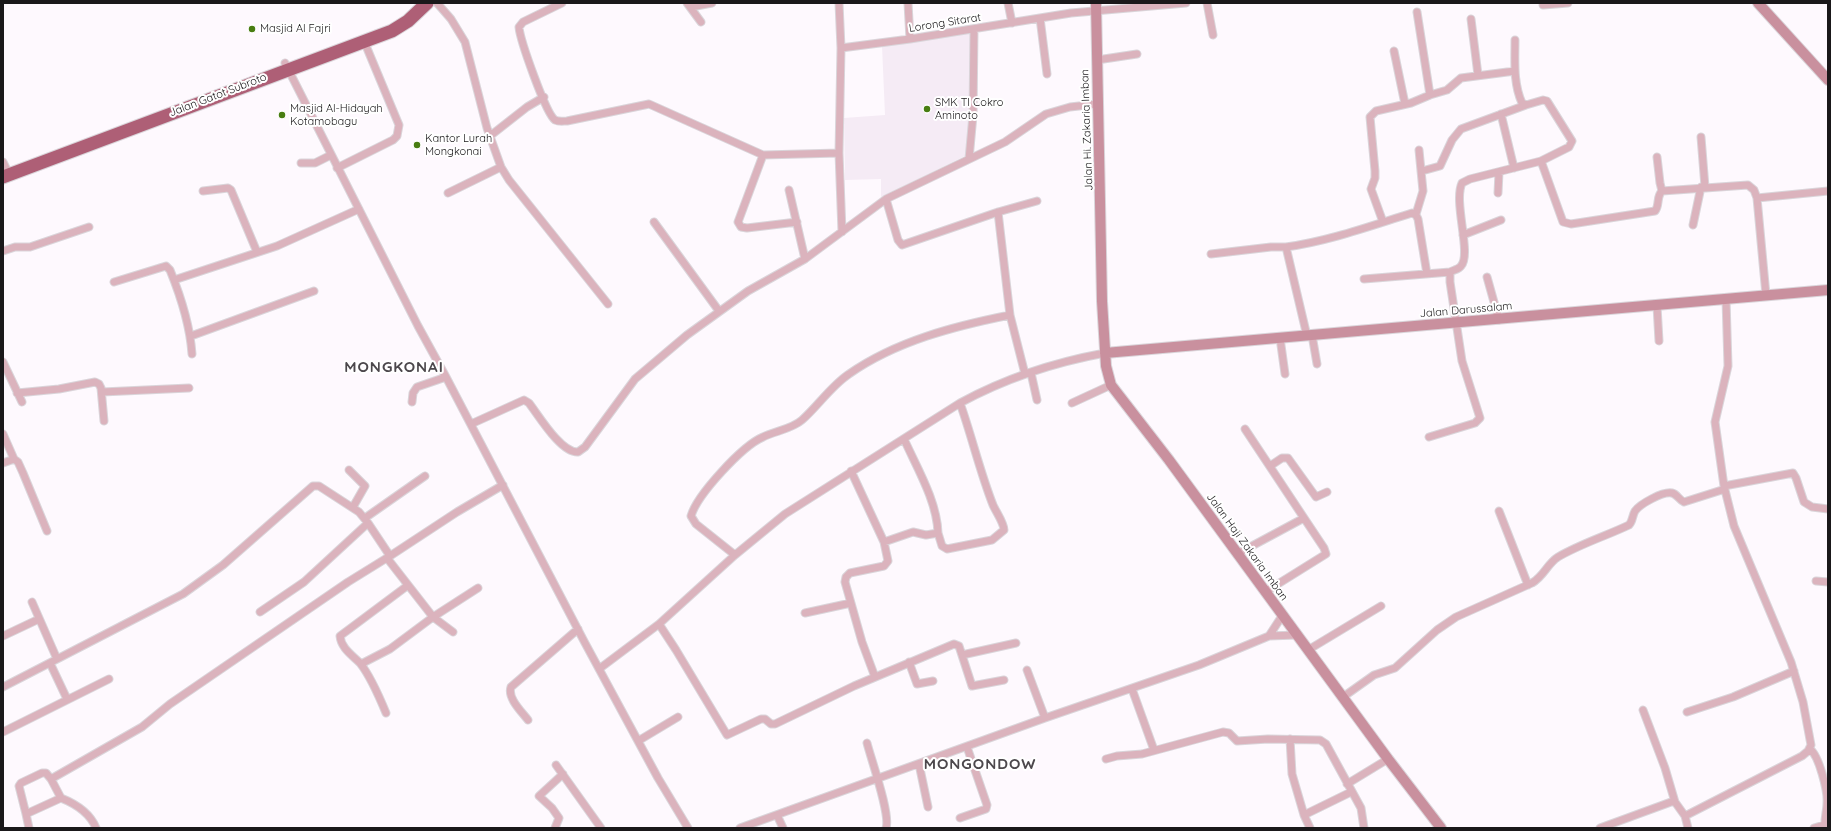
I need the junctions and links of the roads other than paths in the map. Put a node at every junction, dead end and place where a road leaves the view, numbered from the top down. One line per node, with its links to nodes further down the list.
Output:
1 (416, 3): 30 (highway, Jalan Gatot Subroto)
2 (427, 3): 25 (highway, Jalan Gatot Subroto)
3 (438, 3): 41 (street)
4 (562, 3): 36 (street)
5 (712, 3): 14 (street)
6 (839, 3): 26 (street)
7 (908, 3): 23 (street)
8 (1008, 3): 20 (street)
9 (1186, 3): 15 (street, Lorong Sitarat)
10 (1207, 3): 22 (street)
11 (1544, 3): 12 (street)
12 (1568, 3)
13 (1758, 3): 34 (main road)
14 (689, 5): 19 (street)
15 (1096, 7): 17 (street, Lorong Sitarat); 29 (main road, Jalan Hi. Zakaria Imban)
16 (1417, 12): 35 (street)
17 (1040, 18): 20 (street, Lorong Sitarat); 32 (street)
18 (1471, 19): 33 (street)
19 (701, 22)
20 (1012, 23): 21 (street, Lorong Sitarat)
21 (974, 29): 23 (street, Lorong Sitarat); 48 (street)
22 (1213, 35)
23 (910, 39): 26 (street, Lorong Sitarat)
24 (1515, 40): 31 (street)
25 (364, 41): 30 (highway, Jalan Gatot Subroto); 52 (street)
26 (841, 48): 44 (street)
27 (1394, 51): 38 (street)
28 (1137, 54): 29 (street)
29 (1097, 60): 37 (main road, Jalan Hi. Zakaria Imban)
30 (286, 66): 45 (street); 54 (highway, Jalan Gatot Subroto)
31 (1515, 71): 33 (street); 39 (street)
32 (1047, 74)
33 (1478, 75): 35 (street)
34 (1828, 80)
35 (1430, 95): 38 (street)
36 (544, 97): 41 (street); 46 (street)
37 (1097, 104): 48 (street); 82 (main road, Jalan Hi. Zakaria Imban)
38 (1405, 104): 73 (street)
39 (1526, 105): 40 (street); 49 (street)
40 (1501, 114): 53 (street); 55 (street)
41 (490, 136): 51 (street)
42 (1700, 137): 57 (street)
43 (1419, 150): 55 (street)
44 (838, 153): 46 (street); 76 (street)
45 (331, 155): 50 (street); 52 (street)
46 (763, 155): 72 (street)
47 (1657, 157): 60 (street)
48 (969, 159): 65 (street)
49 (1541, 161): 53 (street); 60 (street)
50 (301, 163)
51 (501, 167): 62 (street); 94 (street)
52 (337, 168): 67 (street)
53 (1514, 168): 56 (street)
54 (4, 169)
55 (1422, 172): 69 (street)
56 (1499, 172): 63 (street); 77 (street)
57 (1703, 187): 60 (street); 64 (street); 74 (street)
58 (789, 190): 72 (street)
59 (203, 191): 80 (street)
60 (1662, 191)
61 (1828, 191): 64 (street)
62 (448, 193)
63 (1498, 193)
64 (1757, 198): 92 (street)
65 (886, 200): 68 (street); 76 (street)
66 (1037, 201): 68 (street)
67 (359, 209): 80 (street); 110 (street)
68 (998, 212): 97 (street)
69 (1416, 214): 73 (street); 85 (street)
70 (1501, 220): 77 (street)
71 (654, 222): 96 (street)
72 (796, 222): 83 (street)
73 (1383, 222): 78 (street)
74 (1693, 224)
75 (88, 227): 79 (street)
76 (842, 232): 83 (street)
77 (1463, 235): 84 (street)
78 (1286, 247): 81 (street); 100 (street)
79 (3, 251)
80 (257, 252): 88 (street)
81 (1211, 254)
82 (1102, 256): 104 (main road, Jalan Haji Zakaria Imban)
83 (805, 259): 96 (street)
84 (1450, 272): 85 (street); 99 (street)
85 (1427, 274): 87 (street)
86 (1487, 277): 98 (street)
87 (1364, 279)
88 (174, 280): 89 (street); 101 (street)
89 (114, 282)
90 (1828, 290): 92 (main road, Jalan Darussalam)
91 (314, 291): 101 (street)
92 (1766, 295): 93 (main road, Jalan Darussalam)
93 (1726, 299): 95 (main road, Jalan Darussalam); 133 (street)
94 (608, 304)
95 (1657, 306): 98 (main road, Jalan Darussalam); 103 (street)
96 (719, 311): 121 (street)
97 (1010, 316): 108 (street); 144 (street)
98 (1499, 320): 99 (main road, Jalan Darussalam)
99 (1455, 324): 100 (main road, Jalan Darussalam); 124 (street)
100 (1309, 335): 102 (main road, Jalan Darussalam); 107 (street)
101 (191, 336): 105 (street)
102 (1280, 338): 104 (main road, Jalan Darussalam); 109 (street)
103 (1659, 341)
104 (1105, 353): 108 (street); 111 (main road, Jalan Haji Zakaria Imban)
105 (192, 354)
106 (3, 362): 113 (street)
107 (1317, 364)
108 (1028, 374): 115 (street); 118 (street)
109 (1285, 374)
110 (446, 377): 117 (street); 121 (street)
111 (1111, 385): 119 (street); 143 (main road, Jalan Haji Zakaria Imban)
112 (189, 388): 114 (street)
113 (18, 392): 114 (street); 116 (street)
114 (102, 392): 120 (street)
115 (1037, 400)
116 (22, 402)
117 (412, 402)
118 (960, 403): 125 (street); 141 (street)
119 (1072, 403)
120 (104, 421)
121 (471, 424): 132 (street)
122 (1245, 429): 128 (street)
123 (3, 434): 126 (street)
124 (1429, 437)
125 (904, 440): 130 (street); 141 (street)
126 (14, 459): 127 (street); 140 (street)
127 (3, 463)
128 (1270, 466): 134 (street); 138 (street)
129 (349, 470): 135 (street)
130 (851, 472): 142 (street); 144 (street)
131 (426, 476): 139 (street)
132 (503, 485): 145 (street); 161 (street)
133 (1724, 487): 136 (street); 148 (street); 174 (street)
134 (1327, 492)
135 (353, 507): 139 (street); 169 (street)
136 (1828, 509)
137 (1499, 511): 148 (street)
138 (1304, 518): 143 (street); 151 (street)
139 (367, 521): 145 (street); 155 (street)
140 (47, 531)
141 (938, 533): 142 (street)
142 (884, 542): 153 (street)
143 (1237, 554): 151 (main road, Jalan Haji Zakaria Imban)
144 (735, 555): 160 (street)
145 (388, 557): 149 (street); 201 (street)
146 (1816, 581): 147 (street)
147 (1828, 582)
148 (1528, 585): 181 (street)
149 (407, 586): 158 (street); 171 (street)
150 (478, 588): 158 (street)
151 (1265, 592): 157 (main road, Jalan Haji Zakaria Imban)
152 (32, 602): 159 (street)
153 (851, 603): 156 (street); 175 (street)
154 (1381, 606): 167 (street)
155 (260, 612)
156 (805, 613)
157 (1282, 616): 163 (main road, Jalan Haji Zakaria Imban); 165 (street)
158 (433, 617): 162 (street); 171 (street)
159 (39, 619): 164 (street); 169 (street)
160 (659, 624): 172 (street); 175 (street)
161 (578, 629): 172 (street); 188 (street)
162 (453, 632)
163 (1297, 635): 165 (street); 167 (main road, Jalan Haji Zakaria Imban)
164 (3, 636)
165 (1269, 636): 180 (street)
166 (1016, 643): 168 (street)
167 (1308, 650): 181 (main road, Jalan Haji Zakaria Imban)
168 (962, 655): 170 (street); 177 (street)
169 (53, 661): 179 (street); 182 (street)
170 (909, 662): 175 (street); 178 (street)
171 (361, 664): 185 (street)
172 (598, 666): 191 (street)
173 (1027, 670): 187 (street)
174 (1794, 671): 184 (street); 194 (street)
175 (875, 677)
176 (109, 679): 182 (street)
177 (1004, 680)
178 (932, 681)
179 (3, 687)
180 (1132, 689): 187 (street); 195 (street)
181 (1344, 697): 197 (main road, Jalan Haji Zakaria Imban)
182 (67, 699): 189 (street)
183 (1643, 710): 206 (street)
184 (1687, 712)
185 (386, 713)
186 (678, 717): 191 (street)
187 (1045, 718): 193 (street)
188 (528, 720)
189 (3, 732)
190 (1290, 739): 195 (street); 203 (street); 210 (street)
191 (638, 741): 218 (street)
192 (867, 743): 202 (street)
193 (967, 747): 198 (street); 212 (street)
194 (1810, 749): 211 (street); 213 (street)
195 (1154, 750): 196 (street)
196 (1106, 759)
197 (1388, 759): 203 (street); 224 (main road, Jalan Haji Zakaria Imban)
198 (919, 764): 202 (street); 207 (street)
199 (556, 765): 200 (street)
200 (563, 774): 216 (street); 217 (street)
201 (51, 778): 205 (street); 208 (street)
202 (877, 779): 209 (street); 221 (street)
203 (1347, 784): 204 (street)
204 (1351, 792): 210 (street); 223 (street)
205 (61, 798): 208 (street); 215 (street)
206 (1674, 802): 211 (street); 225 (street)
207 (928, 806)
208 (26, 814): 214 (street)
209 (777, 815): 219 (street); 220 (street)
210 (1304, 815): 222 (street)
211 (1685, 816): 226 (street)
212 (960, 818)
213 (1825, 827): 227 (street)
214 (29, 828)
215 (96, 828)
216 (555, 828)
217 (601, 828)
218 (688, 828)
219 (740, 828)
220 (783, 828)
221 (886, 828)
222 (1310, 828)
223 (1364, 828)
224 (1441, 828)
225 (1600, 828)
226 (1688, 828)
227 (1814, 828)

